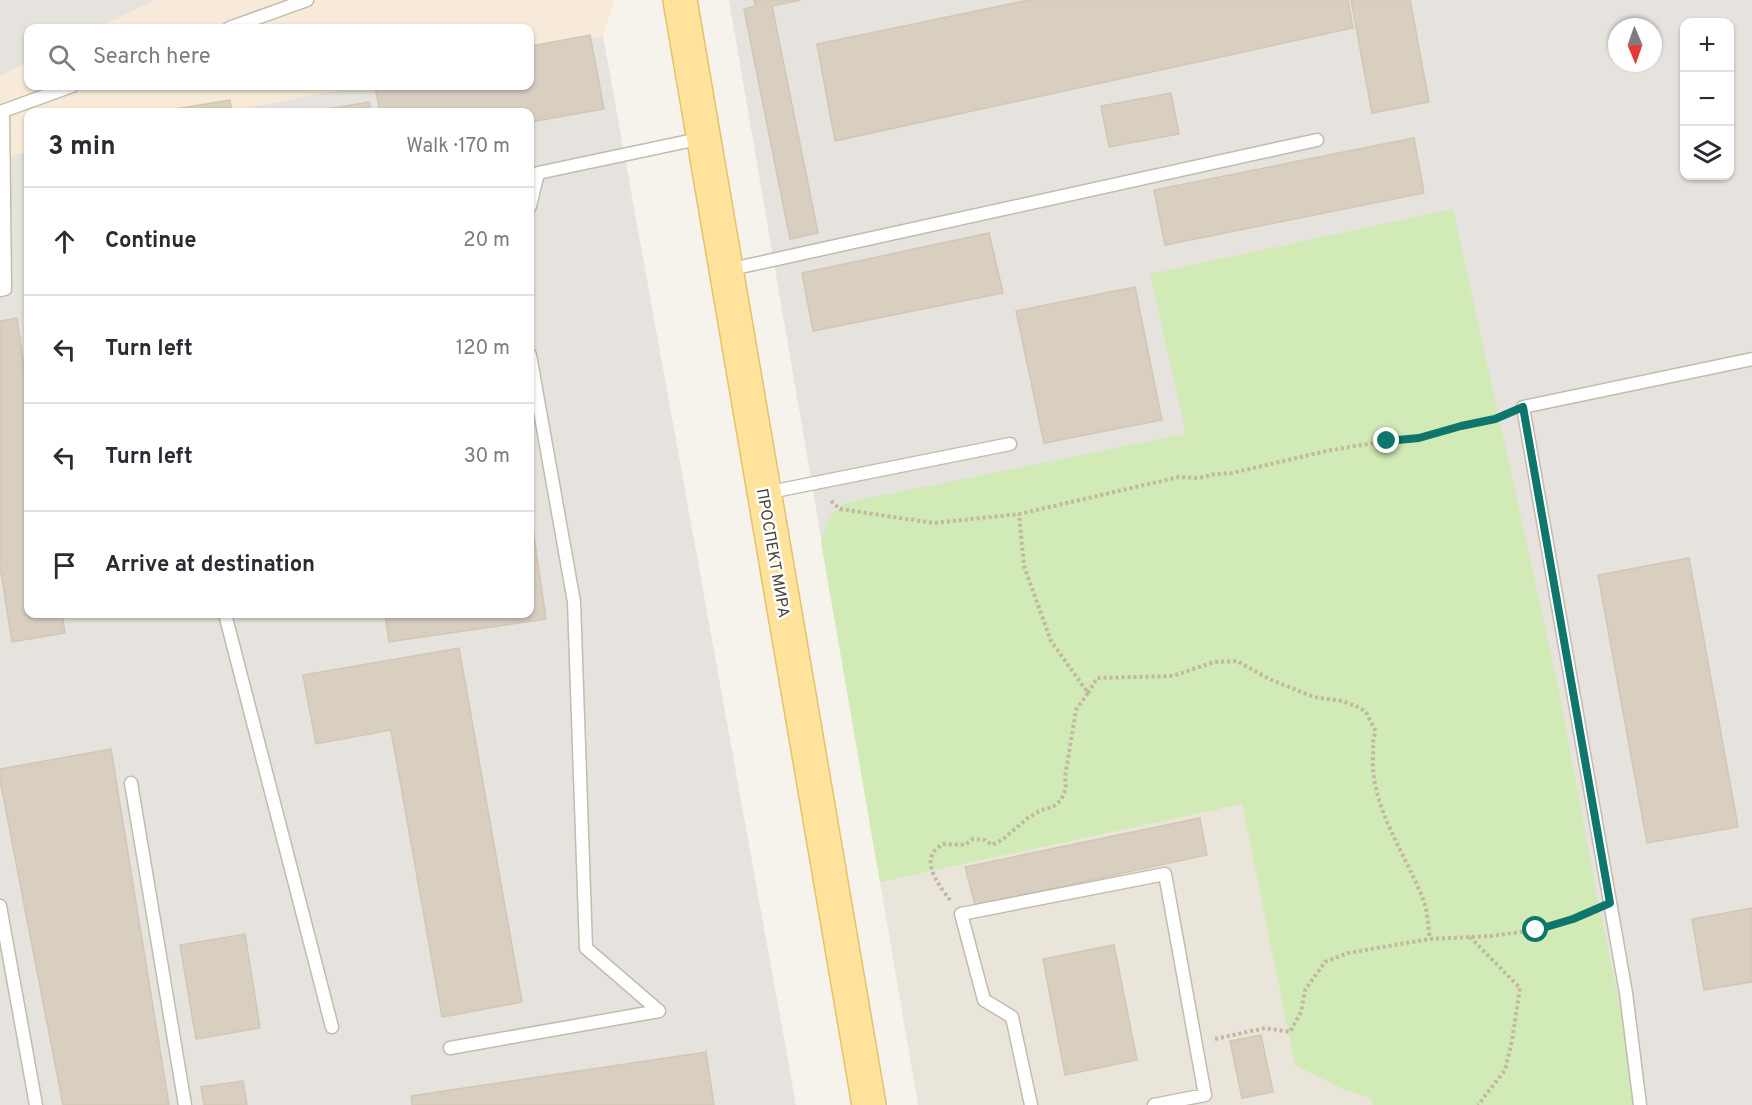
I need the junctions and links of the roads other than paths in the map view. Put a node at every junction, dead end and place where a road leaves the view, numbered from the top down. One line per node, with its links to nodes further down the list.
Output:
1 (307, 0): 3 (lane)
2 (680, 0): 6 (main road, ПРОСПЕКТ МИРА)
3 (240, 24)
4 (59, 90): 5 (lane)
5 (1, 108): 10 (lane)
6 (703, 138): 8 (lane); 9 (main road, ПРОСПЕКТ МИРА)
7 (1317, 140): 9 (lane)
8 (534, 173)
9 (726, 270): 14 (main road, ПРОСПЕКТ МИРА)
10 (0, 290)
11 (1752, 359): 25 (lane)
12 (534, 377): 19 (lane)
13 (1010, 444): 14 (lane)
14 (764, 493): 22 (main road, ПРОСПЕКТ МИРА)
15 (226, 618): 18 (lane)
16 (131, 783): 21 (lane)
17 (0, 906): 20 (lane)
18 (332, 1027)
19 (450, 1048)
20 (36, 1105)
21 (185, 1105)
22 (869, 1105)
23 (1032, 1105): 24 (lane)
24 (1154, 1105)
25 (1640, 1105)

